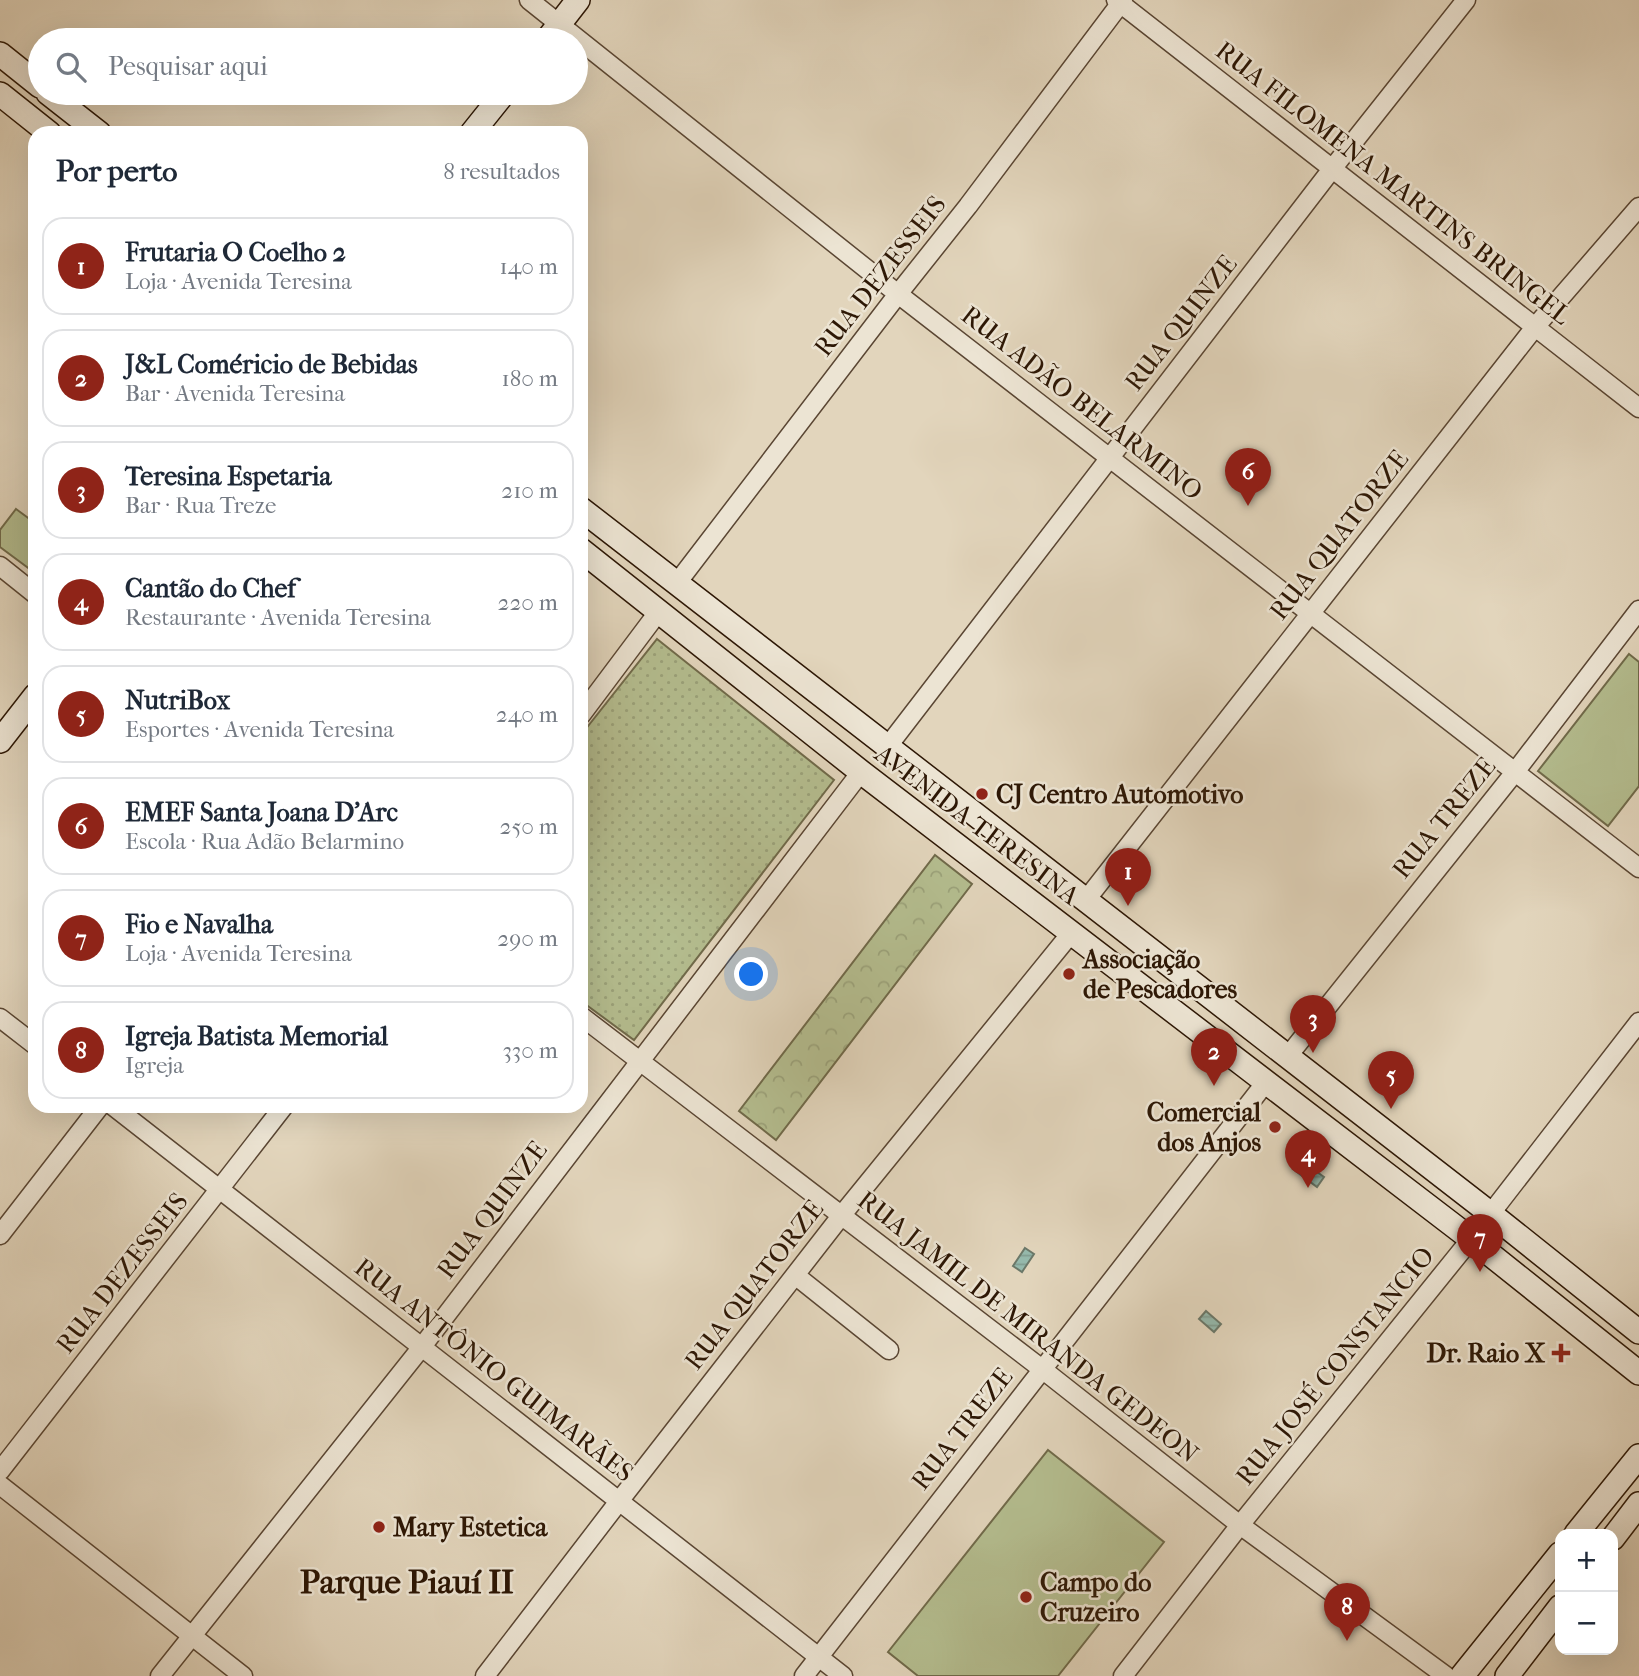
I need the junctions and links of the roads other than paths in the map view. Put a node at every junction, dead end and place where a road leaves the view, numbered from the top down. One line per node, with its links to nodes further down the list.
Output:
1 (529, 0): 5 (street, RUA ADÃO BELARMINO)
2 (578, 0): 6 (main road)
3 (1466, 0): 16 (street, RUA QUINZE)
4 (1120, 1): 16 (street, RUA FILOMENA MARTINS BRINGEL); 18 (street, RUA DEZESSEIS)
5 (550, 28)
6 (556, 28)
7 (0, 54): 9 (main road)
8 (588, 58): 18 (street, RUA ADÃO BELARMINO)
9 (28, 76)
10 (0, 94): 13 (main road)
11 (63, 105): 14 (main road)
12 (494, 105): 15 (main road)
13 (40, 126)
14 (90, 126)
15 (478, 126)
16 (1332, 169): 19 (street, RUA FILOMENA MARTINS BRINGEL); 21 (street, RUA QUINZE)
17 (1638, 211): 19 (street, RUA QUATORZE)
18 (898, 293): 21 (street, RUA ADÃO BELARMINO); 25 (street, RUA DEZESSEIS)
19 (1535, 327): 20 (street, RUA FILOMENA MARTINS BRINGEL); 29 (street, RUA QUATORZE)
20 (1639, 408)
21 (1110, 458): 29 (street, RUA ADÃO BELARMINO); 33 (street, RUA QUINZE)
22 (588, 514): 25 (main road, AVENIDA TERESINA)
23 (588, 555): 28 (main road, AVENIDA TERESINA)
24 (0, 566): 26 (street)
25 (677, 583): 33 (main road, AVENIDA TERESINA)
26 (28, 588)
27 (1639, 610): 35 (street, RUA TREZE)
28 (659, 611): 31 (street); 34 (main road, AVENIDA TERESINA)
29 (1310, 614): 35 (street, RUA ADÃO BELARMINO); 39 (street, RUA QUATORZE)
30 (28, 705): 32 (main road)
31 (588, 706)
32 (0, 741)
33 (888, 746): 36 (main road, AVENIDA TERESINA)
34 (861, 772): 37 (main road, AVENIDA TERESINA); 46 (street, RUA QUINZE)
35 (1515, 772): 38 (street, RUA ADÃO BELARMINO); 45 (street, RUA TREZE)
36 (973, 812): 37 (main road); 39 (main road, AVENIDA TERESINA)
37 (951, 841): 40 (main road, AVENIDA TERESINA)
38 (1639, 868)
39 (1086, 900): 45 (main road, AVENIDA TERESINA)
40 (1072, 932): 47 (main road, AVENIDA TERESINA); 53 (street, RUA QUATORZE)
41 (0, 1017): 44 (street)
42 (588, 1021): 46 (street, RUA JAMIL DE MIRANDA GEDEON)
43 (1639, 1022): 52 (street, RUA JOSÉ CONSTANCIO)
44 (28, 1039)
45 (1287, 1056): 52 (main road, AVENIDA TERESINA)
46 (639, 1061): 53 (street, RUA JAMIL DE MIRANDA GEDEON); 58 (street, RUA QUINZE)
47 (1266, 1082): 55 (main road, AVENIDA TERESINA); 60 (street, RUA TREZE)
48 (95, 1113): 54 (street)
49 (122, 1113): 51 (street, RUA ANTÔNIO GUIMARÃES)
50 (279, 1113): 51 (street, RUA DEZESSEIS)
51 (219, 1190): 58 (street, RUA ANTÔNIO GUIMARÃES); 63 (street, RUA DEZESSEIS)
52 (1491, 1214): 55 (street, RUA JOSÉ CONSTANCIO); 57 (main road, AVENIDA TERESINA)
53 (841, 1216): 56 (street, RUA QUATORZE); 60 (street, RUA JAMIL DE MIRANDA GEDEON)
54 (0, 1235)
55 (1471, 1239): 61 (main road, AVENIDA TERESINA); 67 (street, RUA JOSÉ CONSTANCIO)
56 (795, 1275): 59 (street); 65 (street, RUA QUATORZE)
57 (1639, 1332)
58 (421, 1348): 65 (street, RUA ANTÔNIO GUIMARÃES); 72 (street, RUA QUINZE)
59 (889, 1350)
60 (1042, 1369): 67 (street, RUA JAMIL DE MIRANDA GEDEON); 73 (street, RUA TREZE)
61 (1639, 1373)
62 (1639, 1457): 68 (main road)
63 (0, 1471)
64 (0, 1485): 72 (street)
65 (620, 1500): 73 (street, RUA ANTÔNIO GUIMARÃES); 76 (street, RUA QUATORZE)
66 (1639, 1504): 69 (main road)
67 (1240, 1525): 79 (street, RUA JOSÉ CONSTANCIO); 80 (street, RUA JAMIL DE MIRANDA GEDEON)
68 (1580, 1529)
69 (1618, 1531)
70 (1555, 1560): 81 (main road)
71 (1555, 1613): 82 (main road)
72 (192, 1637): 74 (street, RUA QUINZE); 75 (street)
73 (818, 1657): 77 (street, RUA TREZE); 78 (street, RUA ANTÔNIO GUIMARÃES)
74 (160, 1676)
75 (243, 1676)
76 (485, 1676)
77 (804, 1676)
78 (843, 1676)
79 (1123, 1676)
80 (1446, 1676)
81 (1462, 1676)
82 (1507, 1676)

